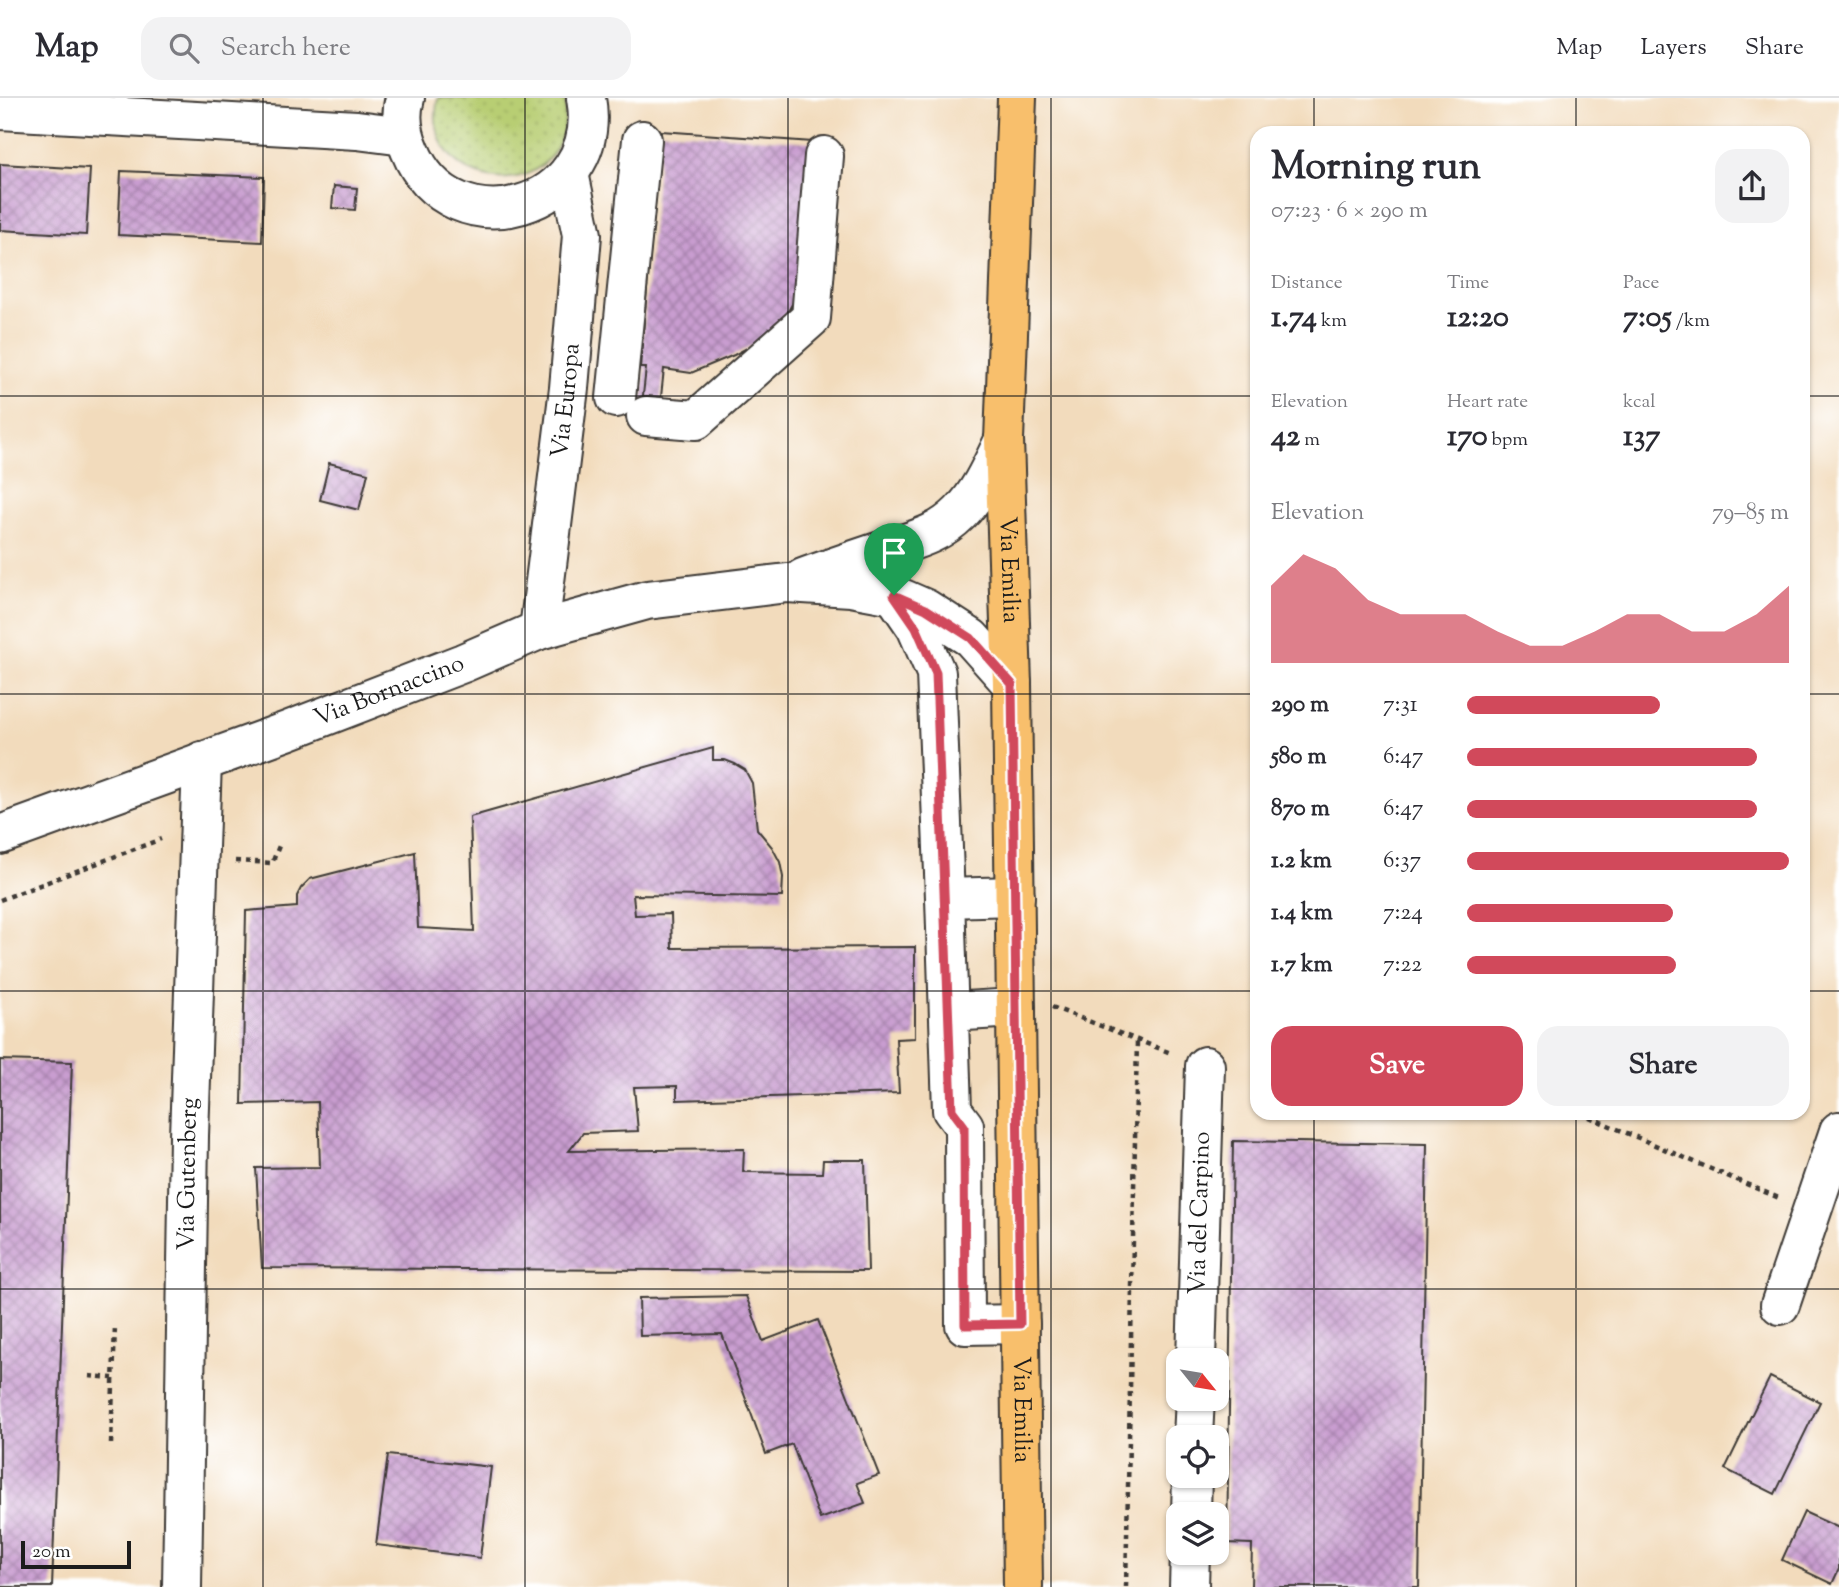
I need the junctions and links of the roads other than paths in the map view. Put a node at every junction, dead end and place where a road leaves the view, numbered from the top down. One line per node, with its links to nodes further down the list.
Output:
1 (405, 98): 5 (street)
2 (586, 98): 8 (street)
3 (1017, 98): 11 (main road, Via Emilia)
4 (0, 110): 5 (street)
5 (404, 136): 8 (street)
6 (642, 140): 10 (street)
7 (824, 156): 10 (street)
8 (569, 173): 9 (street, Via Europa)
9 (580, 251): 10 (street); 14 (street, Via Europa)
10 (630, 257)
11 (1004, 440): 12 (street, Via Bornaccino); 15 (main road, Via Emilia)
12 (787, 583): 13 (street, Via Bornaccino); 14 (street, Via Bornaccino)
13 (894, 595): 15 (street, Via Bornaccino); 19 (street)
14 (539, 630): 16 (street, Via Bornaccino)
15 (1012, 684): 18 (main road, Via Emilia)
16 (202, 761): 17 (street, Via Bornaccino); 28 (street, Via Gutenberg)
17 (0, 835)
18 (1015, 897): 19 (street); 20 (main road, Via Emilia)
19 (945, 898): 21 (street)
20 (1033, 1007): 21 (street); 25 (main road, Via Emilia)
21 (949, 1012): 25 (street)
22 (1205, 1066): 26 (street, Via del Carpino)
23 (1839, 1131): 24 (street)
24 (1780, 1305)
25 (1020, 1324): 29 (main road, Via Emilia)
26 (1196, 1348)
27 (1190, 1565): 30 (street)
28 (182, 1587)
29 (1023, 1587)
30 (1189, 1587)

